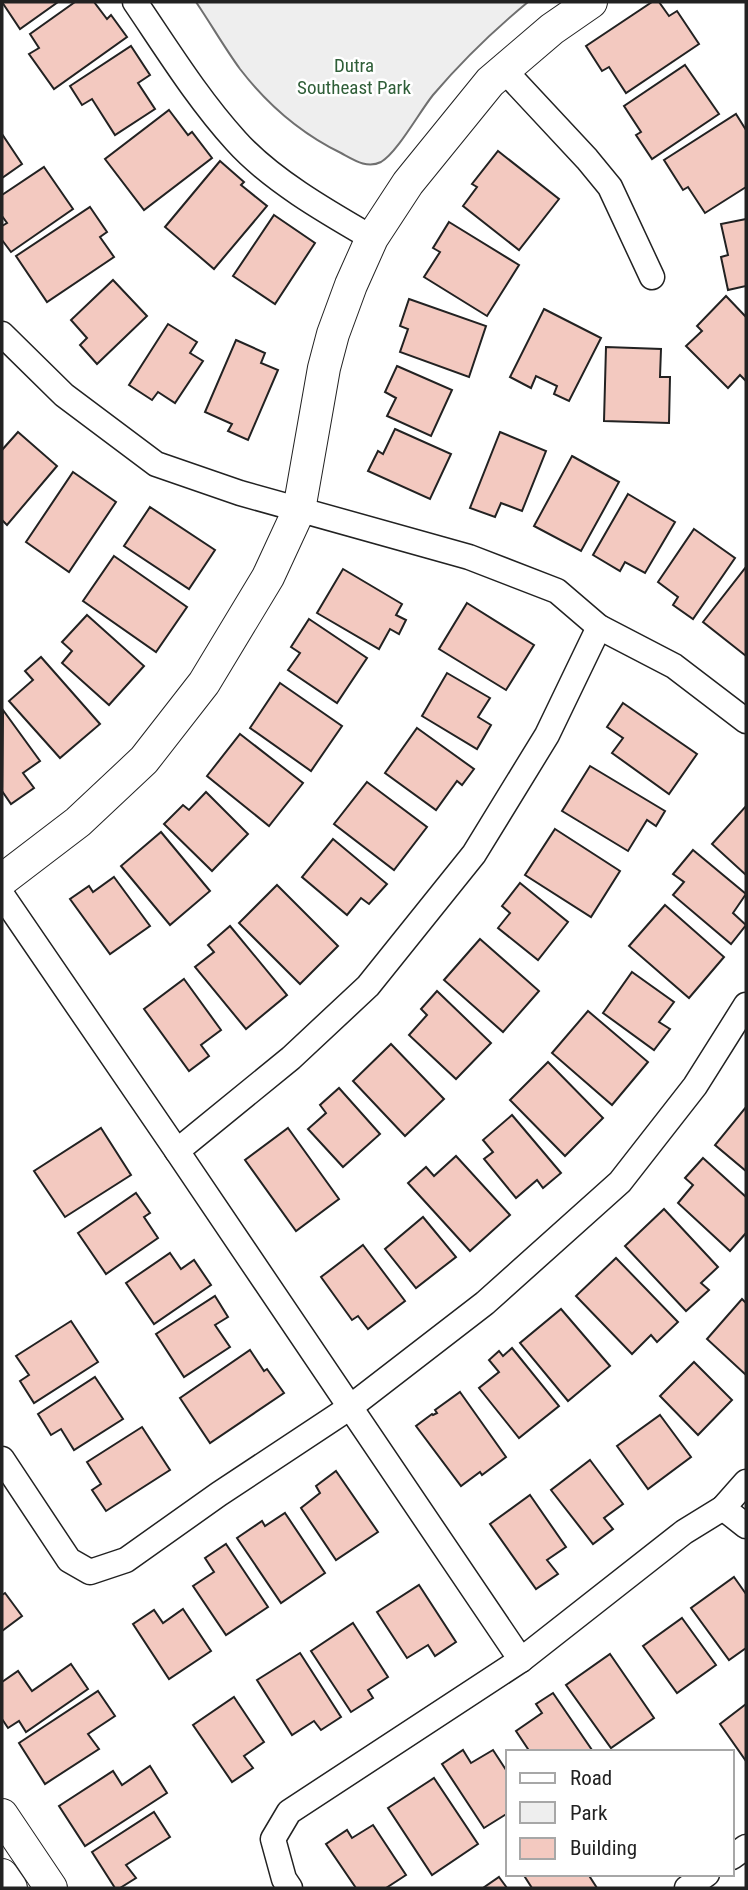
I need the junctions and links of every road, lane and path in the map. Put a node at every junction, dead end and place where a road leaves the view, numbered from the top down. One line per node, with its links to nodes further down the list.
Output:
1 (135, 2): 4 (street)
2 (591, 2): 3 (street)
3 (504, 70): 4 (street); 5 (street)
4 (372, 238): 7 (street)
5 (652, 276)
6 (2, 334): 7 (street)
7 (299, 510): 8 (street); 10 (street)
8 (599, 627): 9 (street); 13 (street)
9 (746, 721)
10 (2, 880)
11 (2, 895): 13 (street)
12 (746, 1005): 14 (street)
13 (177, 1151): 14 (street)
14 (349, 1408): 15 (street); 19 (street)
15 (2, 1460)
16 (746, 1482): 17 (street)
17 (723, 1507): 18 (street); 19 (street)
18 (746, 1526)
19 (521, 1660): 25 (street)
20 (2, 1815): 24 (street)
21 (2, 1875): 23 (street)
22 (704, 1876): 26 (street)
23 (11, 1888)
24 (51, 1888)
25 (290, 1888)
26 (687, 1888)

